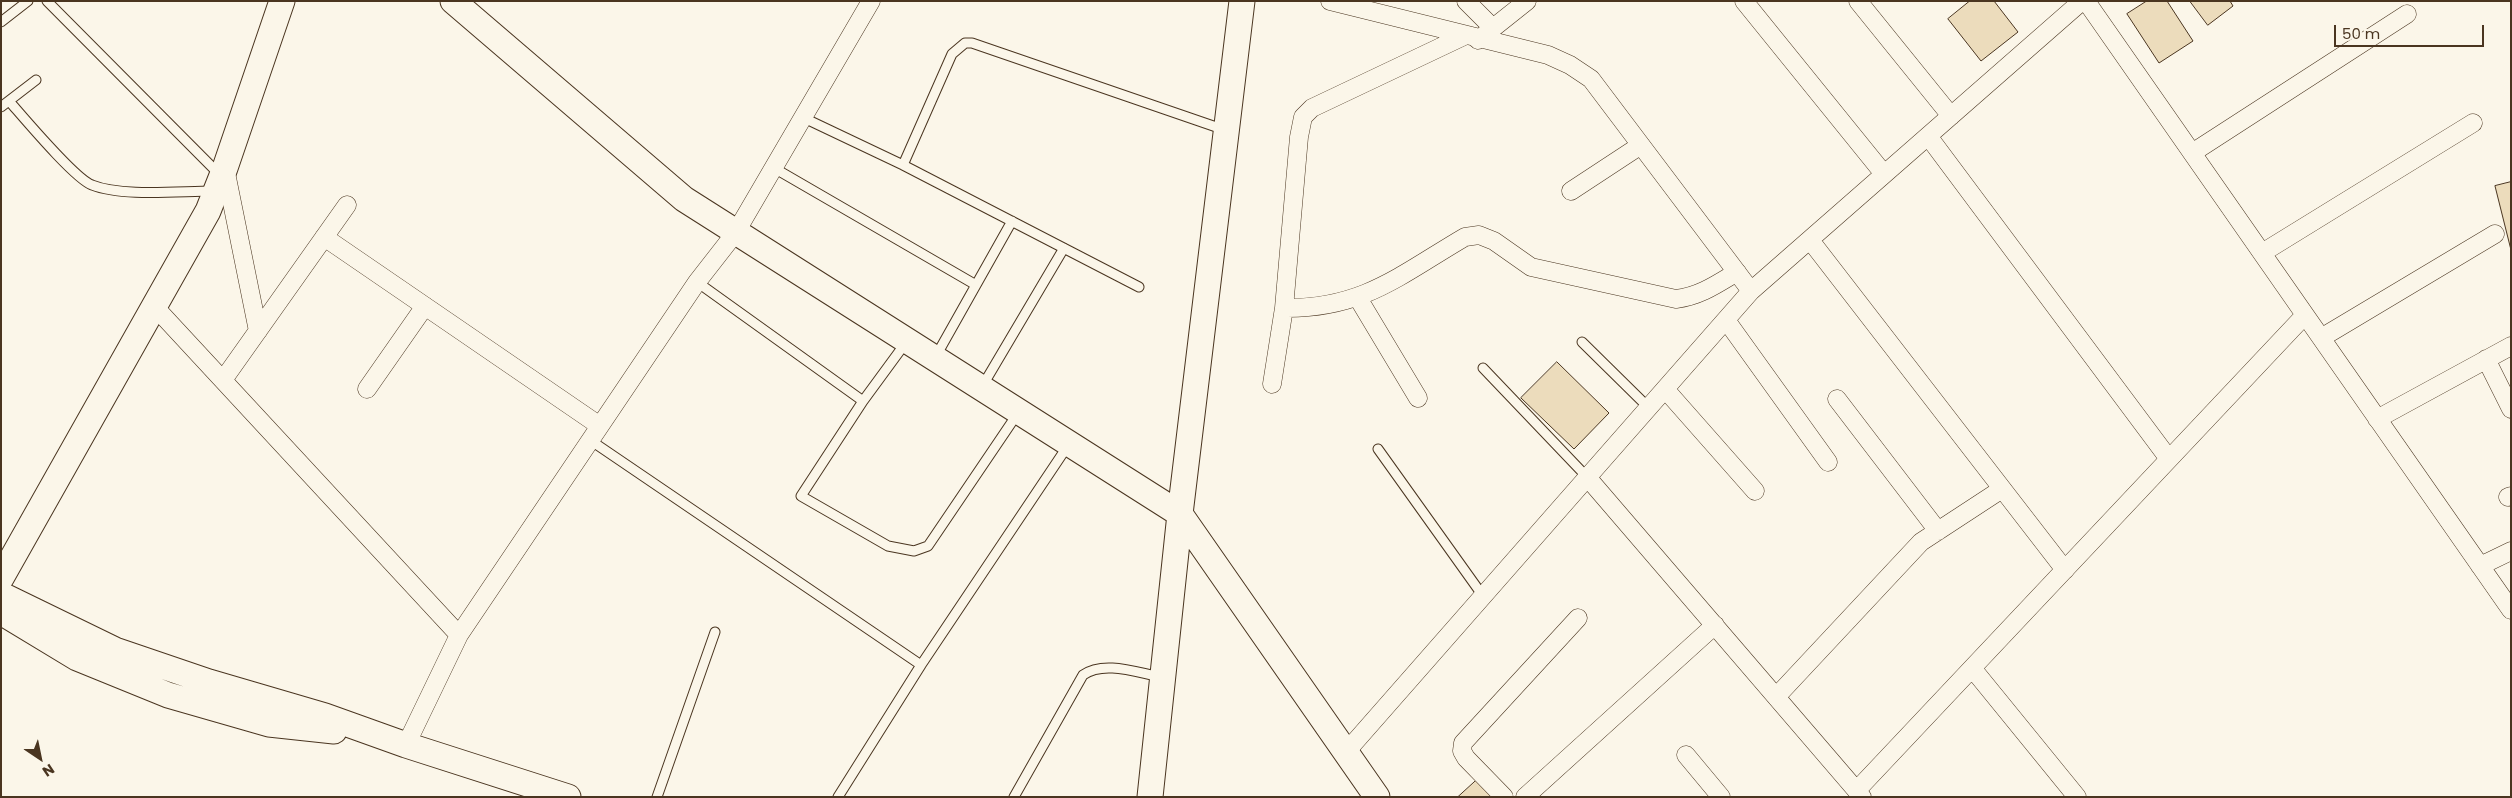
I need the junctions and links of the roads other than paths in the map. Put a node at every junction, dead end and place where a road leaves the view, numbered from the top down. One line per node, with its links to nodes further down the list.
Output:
1 (28, 1): 15 (lane)
2 (47, 1): 31 (lane)
3 (282, 1): 31 (street)
4 (452, 1): 35 (street)
5 (870, 1): 22 (street)
6 (1242, 1): 24 (street)
7 (1330, 1): 17 (street)
8 (1466, 1): 16 (street)
9 (1528, 1): 16 (street)
10 (1744, 1): 30 (street)
11 (1858, 1): 21 (street)
12 (2082, 1): 21 (street)
13 (2086, 1): 27 (street)
14 (2407, 14): 27 (street)
15 (1, 22)
16 (1493, 28): 17 (street)
17 (1471, 38): 26 (street); 49 (street)
18 (36, 80): 19 (lane)
19 (9, 101): 20 (lane); 31 (lane)
20 (1, 107)
21 (1951, 116): 25 (street)
22 (804, 118): 28 (lane); 29 (street)
23 (2473, 123): 40 (street)
24 (1226, 131): 28 (lane); 80 (street)
25 (1928, 136): 30 (street); 75 (street)
26 (1641, 145): 32 (street); 41 (street)
27 (2192, 153): 40 (street)
28 (903, 165): 34 (lane)
29 (774, 168): 35 (street); 43 (lane)
30 (1884, 174): 38 (street)
31 (221, 179): 47 (street); 52 (street)
32 (1572, 191)
33 (347, 205): 37 (street)
34 (1012, 221): 39 (lane); 43 (lane)
35 (736, 232): 42 (street); 54 (street)
36 (2495, 234): 53 (street)
37 (324, 237): 48 (street); 52 (street)
38 (1810, 240): 45 (street); 78 (street)
39 (1064, 248): 44 (lane); 62 (lane)
40 (2262, 253): 50 (street)
41 (1738, 272): 45 (street); 46 (street)
42 (697, 282): 67 (lane); 72 (street)
43 (976, 285): 57 (lane)
44 (1139, 287)
45 (1751, 291): 51 (street)
46 (1358, 298): 49 (street); 65 (street)
47 (154, 306): 60 (street); 85 (street)
48 (425, 306): 63 (street); 72 (street)
49 (1284, 308): 61 (street)
50 (2306, 315): 53 (street); 75 (street)
51 (1726, 320): 64 (street); 76 (street)
52 (258, 331): 60 (street)
53 (2321, 338): 71 (street)
54 (907, 341): 57 (street); 67 (lane)
55 (1582, 342): 68 (lane)
56 (2511, 346): 58 (street)
57 (934, 358): 62 (street)
58 (2486, 359): 69 (street); 71 (street)
59 (1483, 368): 77 (lane)
60 (223, 380): 91 (street)
61 (1272, 384)
62 (981, 388): 70 (street)
63 (367, 389)
64 (1665, 389): 68 (street); 79 (street)
65 (1418, 398)
66 (1837, 398): 81 (street)
67 (863, 401): 70 (lane)
68 (1649, 408): 77 (street)
69 (2511, 409)
70 (1019, 412): 73 (street)
71 (2377, 418): 83 (street)
72 (595, 433): 91 (street); 92 (lane)
73 (1070, 444): 80 (street); 92 (lane)
74 (1378, 449): 86 (lane)
75 (2169, 459): 84 (street)
76 (1828, 462)
77 (1587, 477): 86 (street); 89 (street)
78 (2002, 489): 81 (street); 84 (street)
79 (1755, 491)
80 (1180, 514): 94 (street); 97 (street)
81 (1938, 531): 95 (street)
82 (2511, 551): 83 (street)
83 (2480, 566): 87 (street)
84 (2065, 570): 93 (street)
85 (2, 596): 96 (street)
86 (1483, 596): 97 (street)
87 (2511, 610)
88 (1578, 618): 106 (street)
89 (1715, 625): 95 (street); 107 (street)
90 (715, 632): 101 (lane)
91 (460, 635): 96 (street)
92 (921, 665): 102 (lane)
93 (1972, 668): 99 (street); 109 (street)
94 (1162, 677): 103 (lane); 104 (street)
95 (1776, 697): 99 (street)
96 (406, 745): 100 (street)
97 (1346, 752): 105 (street)
98 (1686, 755): 108 (street)
99 (1860, 793)
100 (568, 797)
101 (657, 797)
102 (838, 797)
103 (1014, 797)
104 (1150, 797)
105 (1377, 797)
106 (1504, 797)
107 (1525, 797)
108 (1721, 797)
109 (2077, 797)

